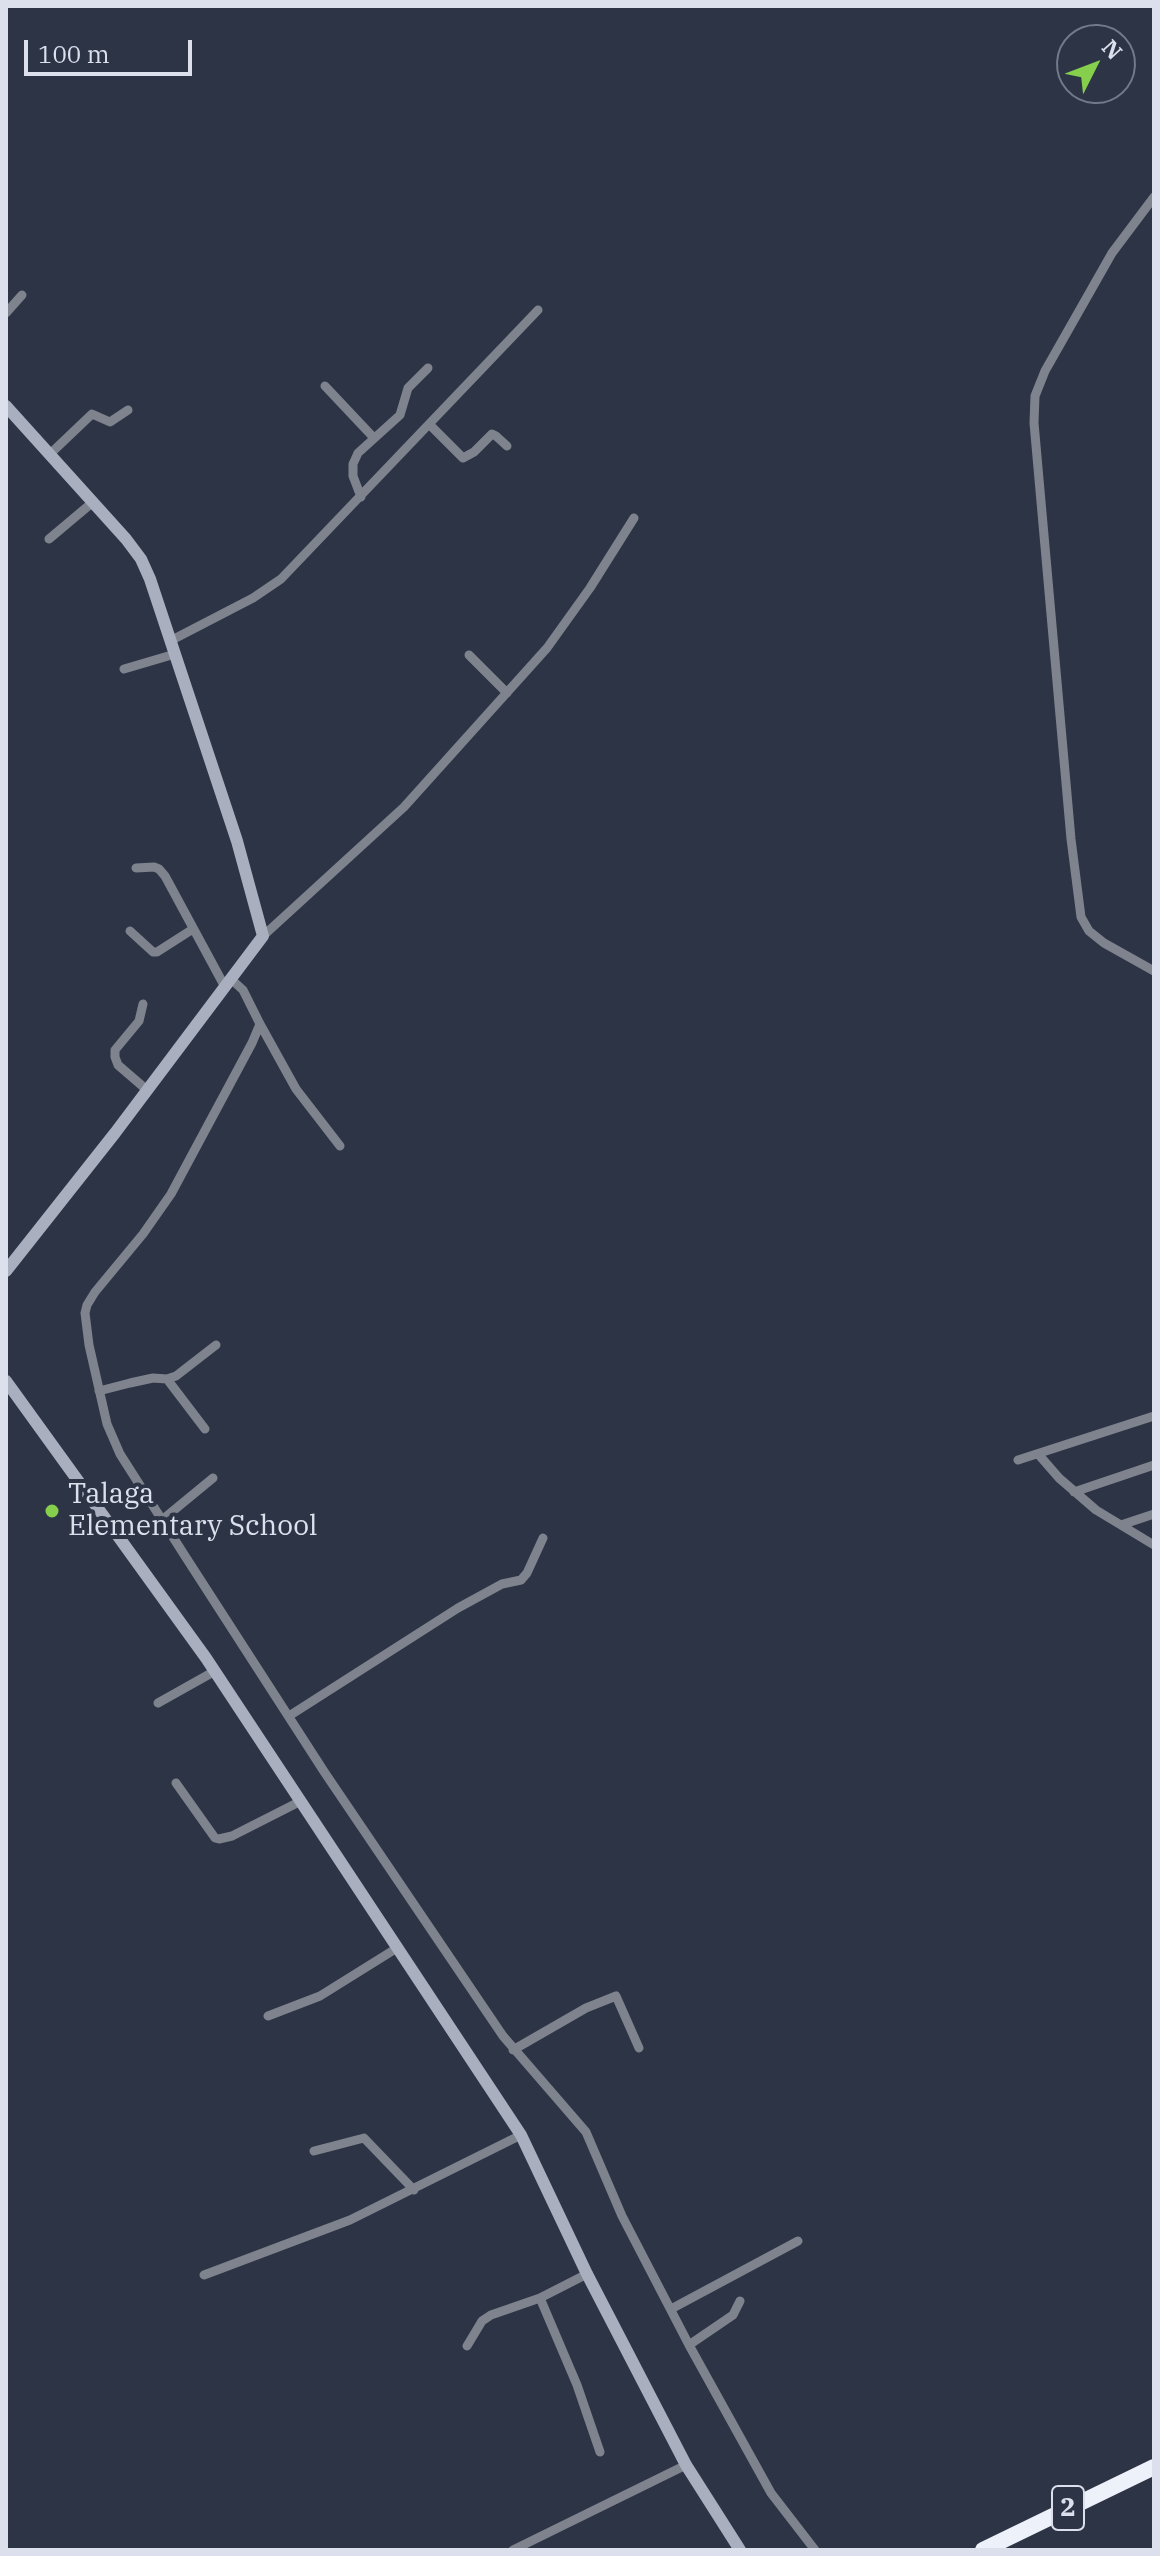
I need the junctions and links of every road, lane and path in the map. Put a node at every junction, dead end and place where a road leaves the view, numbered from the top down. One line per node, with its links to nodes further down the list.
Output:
1 (1154, 197): 26 (street)
2 (22, 295): 4 (street)
3 (538, 310): 9 (street)
4 (6, 313)
5 (428, 368): 10 (street)
6 (325, 386): 10 (street)
7 (6, 406): 12 (street)
8 (128, 410): 12 (street)
9 (430, 425): 11 (street); 13 (street)
10 (374, 438): 13 (street)
11 (507, 446)
12 (50, 454): 14 (street)
13 (361, 497): 17 (street)
14 (93, 502): 16 (street); 17 (street)
15 (634, 518): 21 (street)
16 (49, 539)
17 (170, 641): 18 (street)
18 (175, 654): 20 (street); 25 (street)
19 (469, 655): 21 (street)
20 (124, 669)
21 (507, 693): 25 (street)
22 (136, 868): 23 (street)
23 (193, 929): 24 (street); 27 (street)
24 (130, 931)
25 (263, 936): 27 (street)
26 (1154, 971)
27 (228, 983): 29 (street); 30 (street)
28 (143, 1004): 30 (street)
29 (260, 1024): 31 (street); 36 (street)
30 (147, 1090): 32 (street)
31 (340, 1146)
32 (6, 1271)
33 (216, 1345): 34 (street)
34 (167, 1379): 36 (street); 38 (street)
35 (7, 1383): 49 (street)
36 (99, 1391): 45 (street)
37 (1154, 1416): 39 (street)
38 (205, 1429)
39 (1039, 1455): 40 (street); 43 (street)
40 (1018, 1460)
41 (1154, 1465): 43 (street)
42 (213, 1478): 45 (street)
43 (1074, 1492): 46 (street)
44 (1154, 1514): 46 (street)
45 (162, 1520): 51 (street)
46 (1121, 1525): 48 (street)
47 (543, 1538): 51 (street)
48 (1154, 1545)
49 (215, 1671): 50 (street); 53 (street)
50 (158, 1703)
51 (289, 1716): 57 (street)
52 (176, 1783): 53 (street)
53 (301, 1801): 54 (street)
54 (397, 1948): 55 (street); 58 (street)
55 (268, 2016)
56 (639, 2048): 57 (street)
57 (513, 2050): 66 (street)
58 (521, 2135): 60 (street); 62 (street)
59 (314, 2151): 60 (street)
60 (414, 2190): 63 (street)
61 (798, 2241): 66 (street)
62 (587, 2274): 64 (street); 70 (street)
63 (204, 2275)
64 (540, 2298): 68 (street); 69 (street)
65 (740, 2301): 67 (street)
66 (671, 2309): 67 (street)
67 (689, 2345): 74 (street)
68 (467, 2346)
69 (600, 2452)
70 (686, 2465): 72 (street); 73 (street)
71 (1154, 2467): 75 (highway, 2)
72 (513, 2550)
73 (740, 2550)
74 (815, 2550)
75 (983, 2550)

